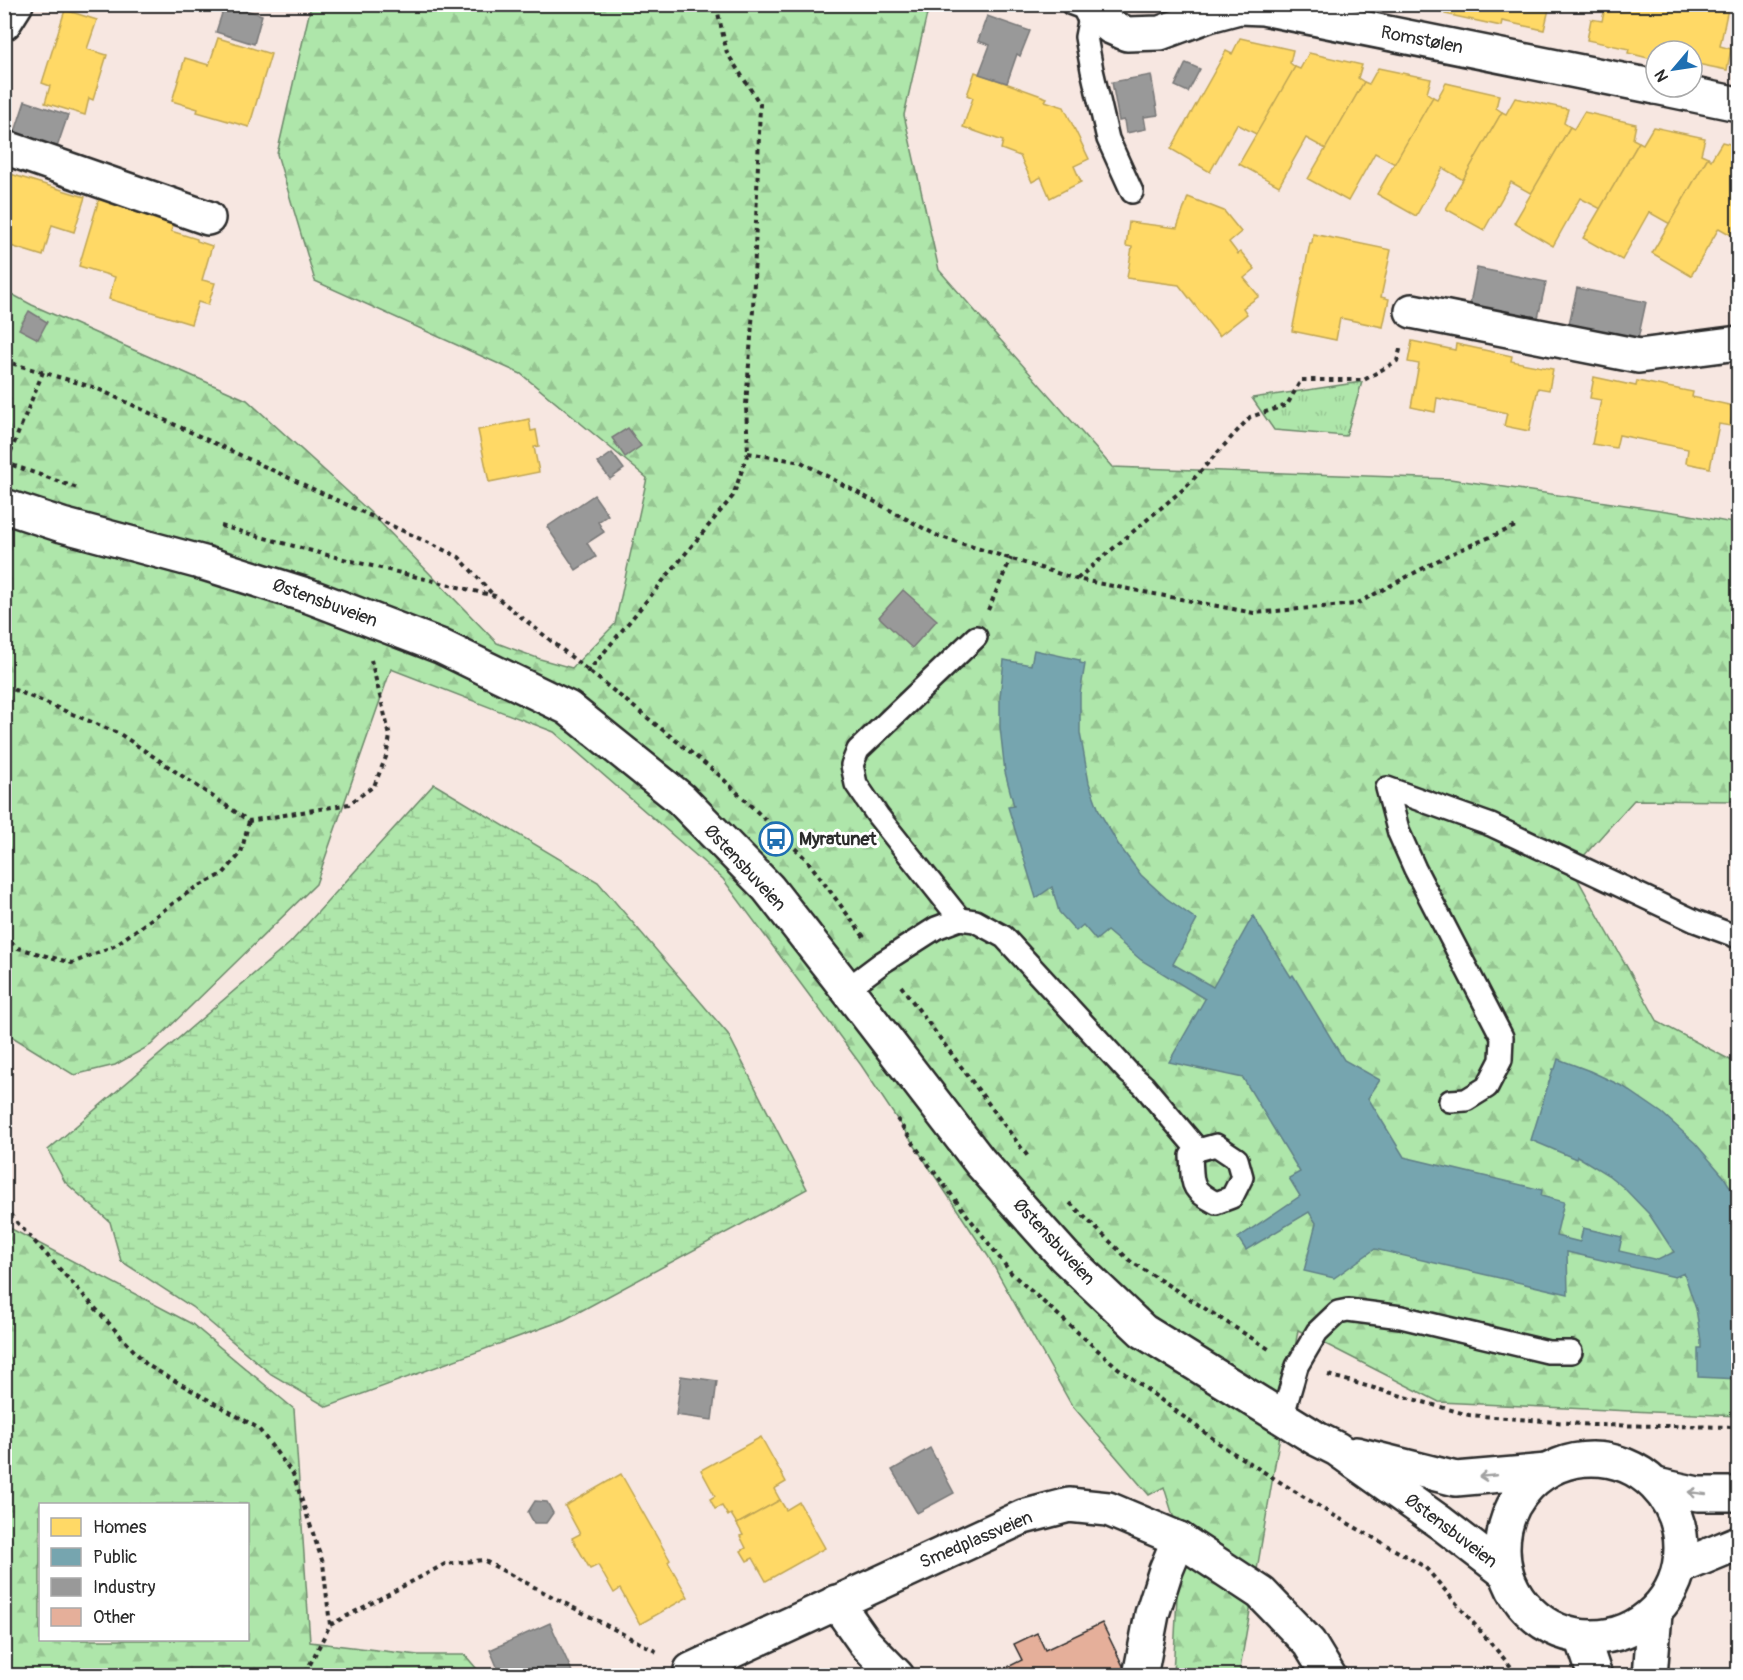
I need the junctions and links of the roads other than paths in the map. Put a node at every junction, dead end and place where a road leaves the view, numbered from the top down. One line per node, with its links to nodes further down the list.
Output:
1 (16, 4): 3 (main road)
2 (1085, 7): 4 (main road, Romstølen); 8 (lane)
3 (4, 23)
4 (1644, 85)
5 (1704, 97): 6 (main road, Romstølen)
6 (1738, 104)
7 (4, 147): 9 (main road)
8 (1132, 192)
9 (208, 218)
10 (1412, 311): 11 (main road)
11 (1738, 343)
12 (4, 506): 16 (main road, Østensbuveien)
13 (976, 637): 14 (lane)
14 (960, 919): 16 (lane); 18 (lane)
15 (1738, 937): 17 (lane)
16 (847, 988): 20 (main road, Østensbuveien)
17 (1450, 1101)
18 (1198, 1150)
19 (1571, 1352): 20 (lane)
20 (1282, 1418): 21 (main road, Østensbuveien)
21 (1337, 1449): 22 (main road, Østensbuveien, one-way to 21); 28 (main road, Østensbuveien)
22 (1546, 1471): 23 (main road); 28 (main road)
23 (1656, 1485): 24 (main road, one-way to 23); 27 (main road)
24 (1738, 1494)
25 (1179, 1539): 29 (main road, Smedplassveien); 34 (main road); 35 (main road, Smedplassveien)
26 (1738, 1543): 27 (main road)
27 (1680, 1567): 30 (main road)
28 (1506, 1573): 31 (main road)
29 (836, 1602): 32 (main road, Smedplassveien); 33 (main road)
30 (1655, 1613): 31 (main road); 37 (main road)
31 (1582, 1637): 36 (main road)
32 (691, 1670)
33 (897, 1676)
34 (1140, 1676)
35 (1329, 1676)
36 (1595, 1676)
37 (1650, 1676)

